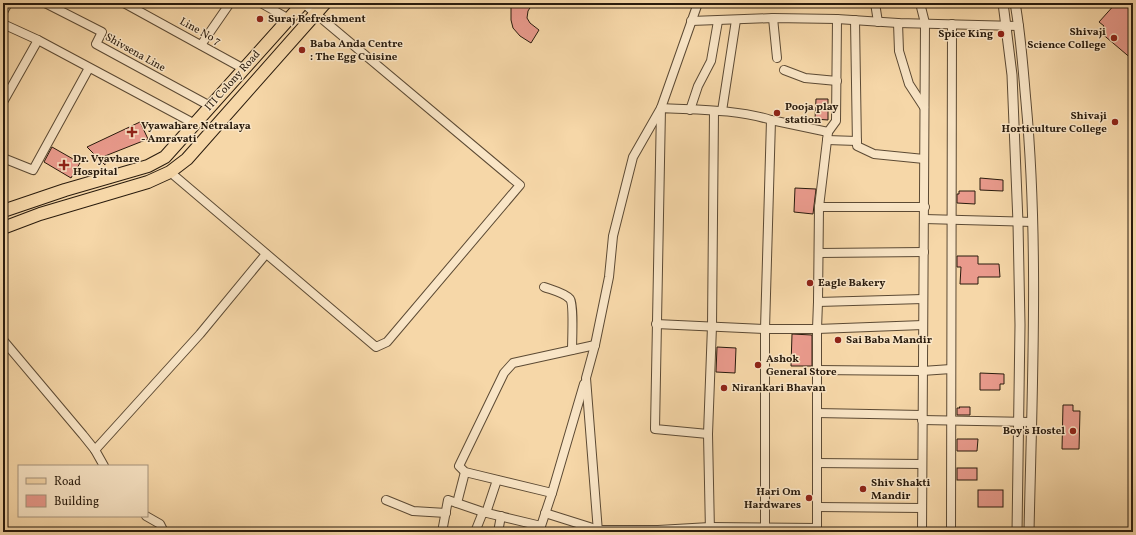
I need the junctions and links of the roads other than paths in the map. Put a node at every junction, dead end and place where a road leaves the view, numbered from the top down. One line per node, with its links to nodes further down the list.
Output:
1 (8, 3): 13 (street)
2 (45, 3): 37 (street, Shivsena Line)
3 (124, 3): 30 (street, Line No 7)
4 (230, 3): 30 (street)
5 (261, 3): 16 (street)
6 (303, 3): 14 (street); 16 (main road, ITI Colony Road)
7 (325, 3): 14 (main road)
8 (698, 3): 20 (street)
9 (875, 3): 22 (street)
10 (920, 3): 24 (street)
11 (1003, 3): 28 (street)
12 (1015, 3): 27 (street)
13 (3, 12)
14 (315, 14): 48 (main road); 59 (street)
15 (773, 18): 17 (street); 18 (street); 31 (street)
16 (289, 19): 33 (main road, ITI Colony Road)
17 (837, 19): 19 (street); 35 (street)
18 (736, 20): 21 (street); 41 (street)
19 (855, 20): 22 (street); 45 (street)
20 (691, 21): 21 (street); 39 (street)
21 (718, 21): 40 (street)
22 (878, 22): 23 (street)
23 (898, 23): 24 (street); 38 (street)
24 (925, 23): 26 (street); 38 (street)
25 (3, 24): 29 (street)
26 (952, 24): 28 (street); 53 (street)
27 (1019, 26): 28 (street); 54 (street)
28 (1005, 27): 55 (street)
29 (38, 40): 32 (street); 36 (street)
30 (200, 45): 33 (street, Line No 7)
31 (777, 58)
32 (89, 68): 43 (street); 46 (street)
33 (244, 68): 37 (main road, ITI Colony Road)
34 (784, 70): 35 (street)
35 (837, 81): 44 (street)
36 (3, 102)
37 (210, 106): 43 (main road, ITI Colony Road)
38 (924, 107): 47 (street)
39 (661, 108): 40 (street); 63 (street); 69 (street)
40 (690, 110): 41 (street)
41 (718, 111): 42 (street); 65 (street)
42 (771, 120): 44 (street); 66 (street)
43 (195, 124): 51 (main road, ITI Colony Road)
44 (827, 136): 45 (street); 49 (street)
45 (857, 141): 47 (street)
46 (3, 158)
47 (924, 159): 50 (street)
48 (170, 172): 56 (main road); 59 (street)
49 (819, 207): 50 (street); 58 (street)
50 (925, 208): 52 (street)
51 (3, 211)
52 (924, 219): 53 (street); 57 (street)
53 (952, 220): 55 (street); 71 (street)
54 (1033, 222): 55 (street); 79 (street)
55 (1018, 223): 78 (street)
56 (3, 228)
57 (924, 252): 58 (street); 61 (street)
58 (819, 253): 62 (street)
59 (266, 254): 81 (street)
60 (544, 287): 70 (street)
61 (923, 299): 62 (street); 64 (street)
62 (818, 302): 67 (street)
63 (656, 324): 65 (street); 80 (street)
64 (923, 325): 67 (street); 73 (street)
65 (712, 326): 66 (street); 80 (street)
66 (765, 329): 67 (street); 99 (street)
67 (816, 329): 72 (street)
68 (3, 340): 81 (street)
69 (595, 345): 70 (street); 74 (street)
70 (572, 350): 85 (street)
71 (951, 369): 73 (street); 77 (street)
72 (817, 370): 73 (street); 75 (street)
73 (922, 371): 76 (street)
74 (586, 378): 87 (street); 101 (street)
75 (817, 413): 76 (street); 82 (street)
76 (922, 417): 77 (street); 83 (street)
77 (951, 420): 78 (street); 108 (street)
78 (1018, 422): 79 (street); 109 (street)
79 (1031, 422): 110 (street)
80 (708, 434): 98 (street)
81 (95, 450): 84 (street)
82 (817, 463): 83 (street); 90 (street)
83 (922, 464): 91 (street)
84 (103, 465)
85 (465, 472): 86 (street); 89 (street)
86 (497, 480): 87 (street); 92 (street)
87 (552, 493): 94 (street)
88 (386, 500): 93 (street)
89 (457, 503): 92 (street); 93 (street)
90 (818, 507): 91 (street); 100 (street)
91 (922, 508): 107 (street)
92 (484, 512): 95 (street); 105 (street)
93 (446, 513): 104 (street)
94 (545, 514): 97 (street); 101 (street)
95 (501, 516): 97 (street); 106 (street)
96 (148, 517): 103 (street)
97 (540, 529)
98 (710, 530): 99 (street); 102 (street)
99 (765, 530): 100 (street)
100 (817, 530)
101 (598, 531): 102 (street)
102 (658, 531)
103 (164, 532)
104 (442, 532)
105 (475, 532)
106 (498, 532)
107 (922, 532)
108 (951, 532)
109 (1017, 532)
110 (1029, 532)

